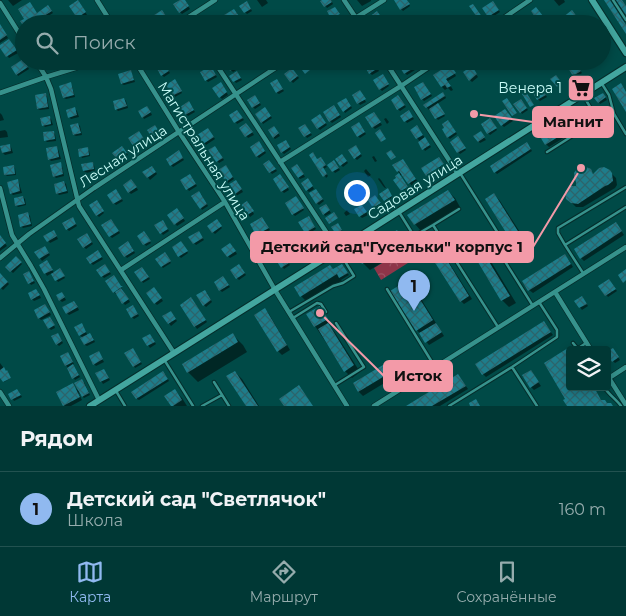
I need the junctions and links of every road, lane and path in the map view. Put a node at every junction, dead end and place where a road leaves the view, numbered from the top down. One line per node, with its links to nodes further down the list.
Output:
1 (97, 0): 9 (street)
2 (215, 0): 10 (street)
3 (344, 0): 11 (street)
4 (384, 0): 12 (street)
5 (530, 0): 13 (street)
6 (592, 0): 14 (street)
7 (613, 0): 15 (lane)
8 (0, 3): 16 (street)
9 (106, 15)
10 (196, 15)
11 (354, 15)
12 (361, 15)
13 (508, 15)
14 (602, 15)
15 (626, 20)
16 (15, 27)
17 (611, 30): 18 (street)
18 (626, 53)
19 (626, 67): 28 (street, Садовая улица)
20 (42, 70): 27 (street)
21 (69, 70): 27 (street)
22 (141, 70): 33 (street, Магистральная улица)
23 (220, 70): 31 (street)
24 (272, 70): 31 (street, Лесная улица)
25 (391, 70): 29 (street)
26 (425, 70): 29 (street)
27 (46, 77): 30 (street); 40 (street)
28 (601, 82): 32 (street, Садовая улица); 34 (lane)
29 (401, 86): 36 (street); 37 (street)
30 (0, 93)
31 (236, 94): 33 (street, Лесная улица); 36 (street)
32 (582, 95): 35 (lane); 37 (street, Садовая улица)
33 (179, 132): 40 (street, Лесная улица); 41 (street, Магистральная улица)
34 (626, 134)
35 (547, 152)
36 (280, 162): 51 (street)
37 (459, 173): 44 (street, Садовая улица); 49 (lane)
38 (626, 187): 48 (lane)
39 (0, 188): 46 (street)
40 (78, 199): 46 (street, Лесная улица); 53 (street)
41 (225, 202): 53 (street); 56 (street, Магистральная улица)
42 (626, 207): 48 (lane)
43 (459, 209): 45 (lane)
44 (398, 211): 45 (lane); 51 (street, Садовая улица)
45 (433, 225): 64 (lane)
46 (17, 243): 52 (street, Лесная улица); 83 (street)
47 (494, 244): 59 (lane)
48 (565, 245): 54 (lane)
49 (506, 246)
50 (626, 247): 54 (street)
51 (338, 250): 56 (street, Садовая улица); 60 (lane)
52 (0, 258)
53 (121, 270): 70 (street)
54 (584, 274): 57 (street)
55 (386, 289): 72 (lane)
56 (275, 290): 60 (street, Магистральная улица); 70 (street, Садовая улица)
57 (555, 292): 58 (street); 66 (street)
58 (539, 302): 59 (street); 73 (lane)
59 (533, 306): 64 (street)
60 (289, 312): 62 (street, Магистральная улица)
61 (326, 312): 62 (lane)
62 (293, 318): 78 (street, Магистральная улица)
63 (336, 323): 78 (lane)
64 (498, 328): 72 (street)
65 (573, 343): 67 (lane)
66 (587, 343): 68 (lane); 69 (street)
67 (575, 346)
68 (582, 346)
69 (589, 346)
70 (174, 353): 71 (street, Садовая улица)
71 (164, 360): 79 (street, Садовая улица); 89 (lane)
72 (436, 367): 93 (street)
73 (512, 367): 84 (lane); 94 (lane)
74 (626, 367): 75 (street)
75 (611, 375)
76 (214, 382): 82 (lane)
77 (611, 382): 85 (street)
78 (334, 385): 92 (street, Магистральная улица)
79 (115, 390): 83 (street, Садовая улица); 88 (lane)
80 (607, 391): 95 (lane)
81 (0, 392): 86 (street)
82 (222, 395): 90 (lane); 91 (lane)
83 (99, 400): 87 (street, Садовая улица)
84 (451, 405)
85 (626, 405)
86 (9, 406)
87 (90, 406)
88 (125, 406)
89 (193, 406)
90 (202, 406)
91 (229, 406)
92 (347, 406)
93 (374, 406)
94 (537, 406)
95 (620, 406)

